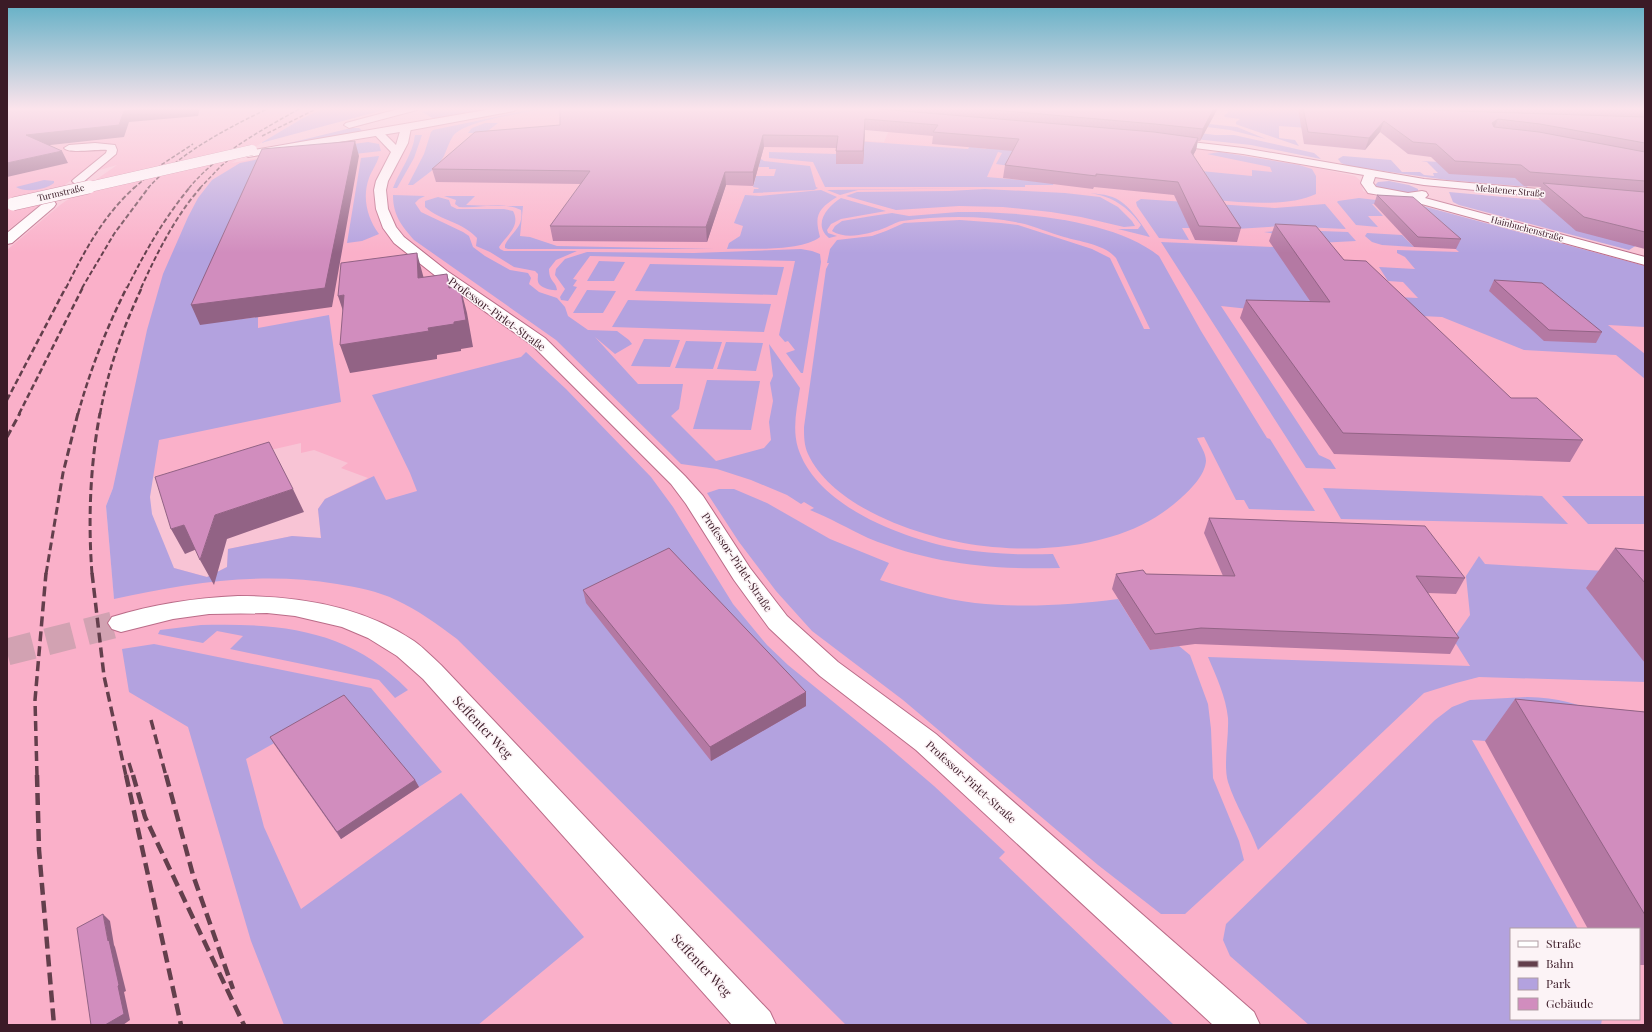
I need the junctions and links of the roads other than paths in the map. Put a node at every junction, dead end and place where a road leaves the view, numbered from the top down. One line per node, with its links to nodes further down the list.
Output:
1 (108, 156): 6 (street)
2 (229, 156): 11 (street, Turmstraße, bridge)
3 (395, 156): 16 (street, Professor-Pirlet-Straße)
4 (1271, 156): 5 (street, Melatener Straße)
5 (1370, 174): 7 (street, Melatener Straße); 8 (street)
6 (78, 181)
7 (1424, 182): 8 (street); 9 (street, Melatener Straße)
8 (1408, 197): 13 (street, Hainbuchenstraße)
9 (1582, 197)
10 (50, 204): 12 (street)
11 (10, 205)
12 (7, 240)
13 (1645, 261)
14 (121, 623): 15 (street, Seffenter Weg)
15 (758, 1025)
16 (1241, 1025)

